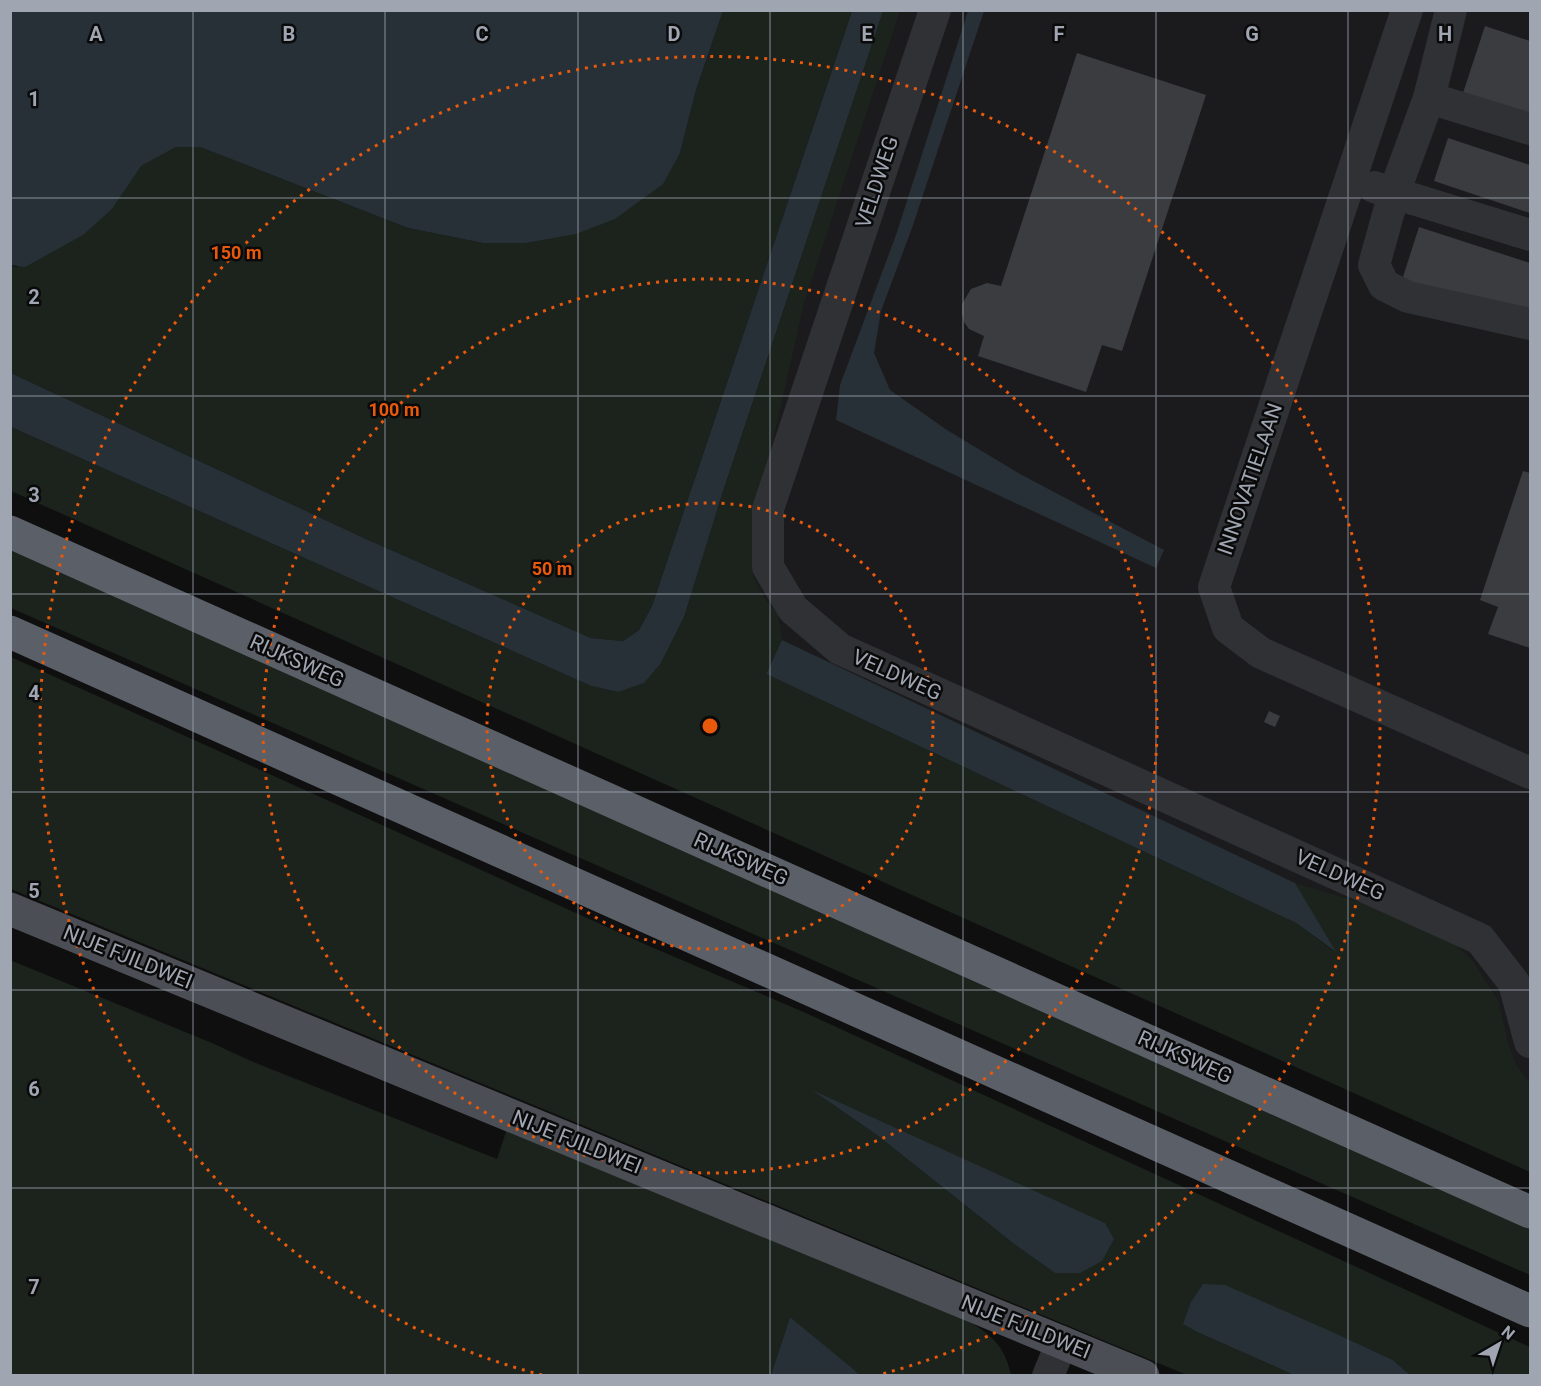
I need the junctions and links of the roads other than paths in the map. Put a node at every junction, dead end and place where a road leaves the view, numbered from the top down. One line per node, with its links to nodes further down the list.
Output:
1 (935, 10): 14 (street, VELDWEG)
2 (1407, 10): 6 (street, INNOVATIELAAN)
3 (1451, 10): 4 (street)
4 (1429, 98): 5 (street); 7 (street)
5 (1530, 129)
6 (1351, 179): 7 (street); 12 (street, INNOVATIELAAN)
7 (1394, 193): 8 (street); 9 (street)
8 (1530, 235)
9 (1530, 324)
10 (10, 532): 15 (highway, RIJKSWEG)
11 (10, 632): 16 (highway)
12 (1530, 773)
13 (10, 909): 17 (main road, NIJE FJILDWEI)
14 (1530, 1042)
15 (1530, 1212)
16 (1530, 1311)
17 (1062, 1342): 18 (street); 19 (main road, NIJE FJILDWEI)
18 (1048, 1376)
19 (1143, 1376)

